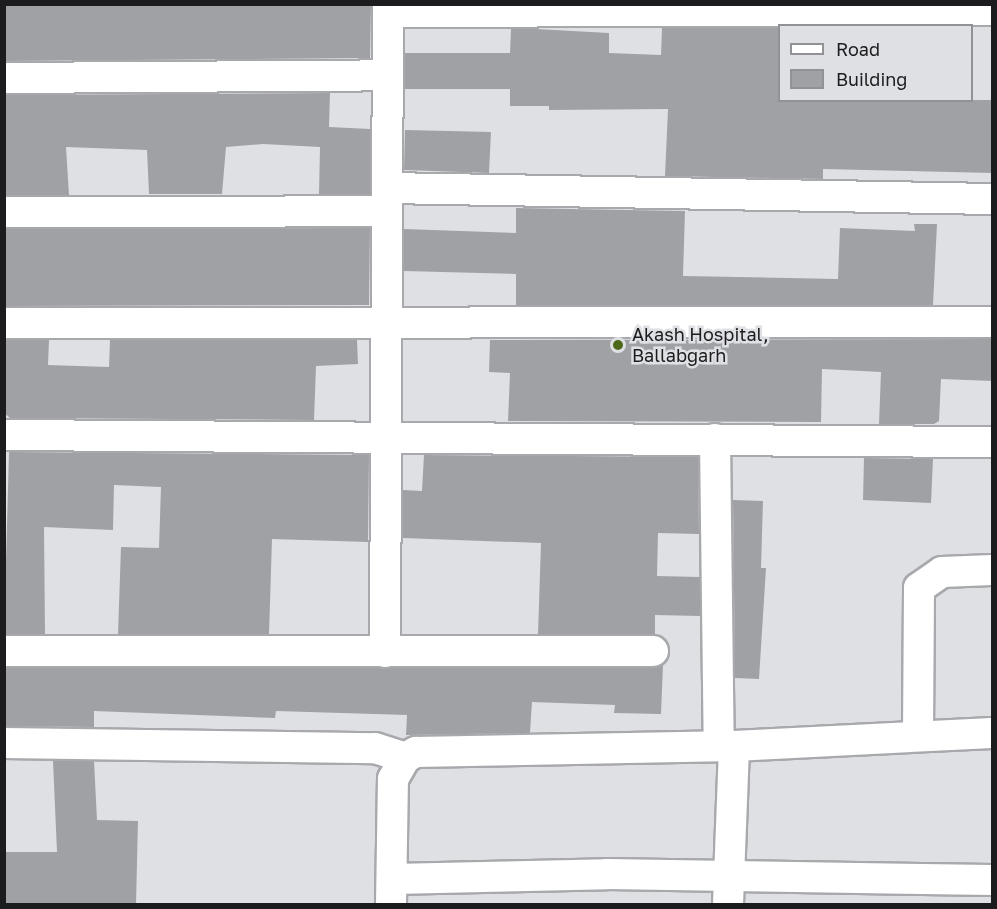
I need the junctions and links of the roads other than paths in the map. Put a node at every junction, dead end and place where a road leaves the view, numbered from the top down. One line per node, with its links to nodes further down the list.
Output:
1 (388, 8): 2 (street); 3 (street)
2 (993, 10)
3 (388, 75): 4 (street); 5 (street)
4 (4, 78)
5 (387, 199): 6 (street); 7 (street); 8 (street)
6 (993, 199)
7 (4, 212)
8 (387, 322): 9 (street); 10 (street); 12 (street)
9 (993, 322)
10 (4, 323)
11 (4, 435): 12 (street)
12 (386, 435): 13 (street); 18 (street)
13 (715, 439): 14 (street); 22 (street)
14 (993, 442)
15 (993, 570): 20 (street)
16 (4, 651): 18 (street)
17 (653, 651): 18 (street)
18 (385, 652)
19 (993, 733): 20 (street)
20 (918, 734): 22 (street)
21 (4, 743): 23 (street)
22 (726, 746): 23 (street); 24 (street)
23 (405, 758): 26 (street)
24 (728, 875): 25 (street); 26 (street); 27 (street)
25 (993, 880)
26 (392, 892)
27 (728, 904)

